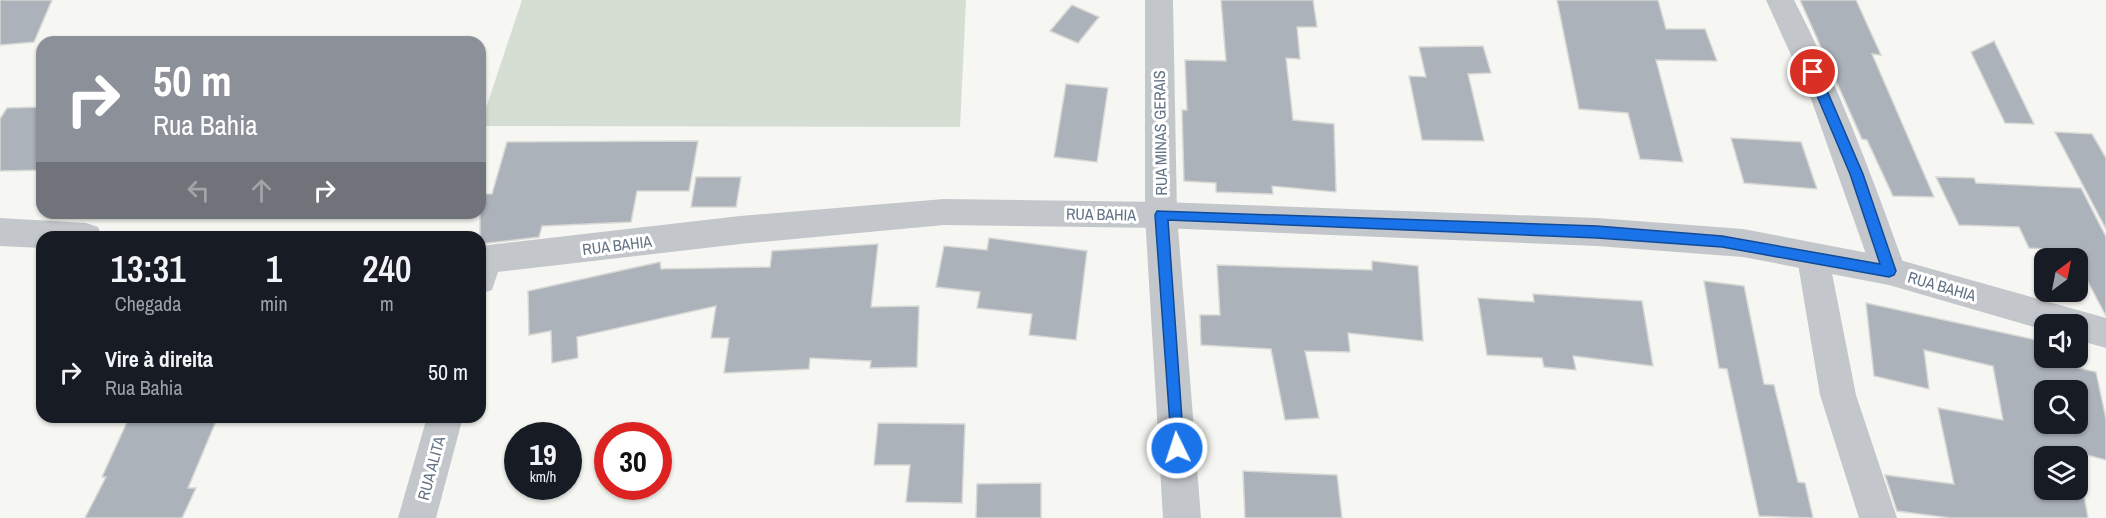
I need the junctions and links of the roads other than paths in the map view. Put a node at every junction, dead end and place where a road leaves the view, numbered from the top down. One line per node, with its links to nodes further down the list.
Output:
1 (1159, 0): 3 (street, RUA MINAS GERAIS)
2 (1780, 0): 8 (street)
3 (1161, 215): 6 (street, RUA BAHIA); 7 (street, RUA BAHIA); 14 (street, RUA MINAS GERAIS)
4 (0, 232): 5 (street)
5 (36, 234)
6 (1813, 258): 8 (street, RUA BAHIA); 15 (street)
7 (486, 266)
8 (1889, 271): 9 (street, RUA BAHIA)
9 (2041, 314)
10 (2088, 328): 11 (street, RUA BAHIA)
11 (2106, 333)
12 (443, 423): 13 (street, RUA ALITA)
13 (417, 518)
14 (1182, 518)
15 (1878, 518)

